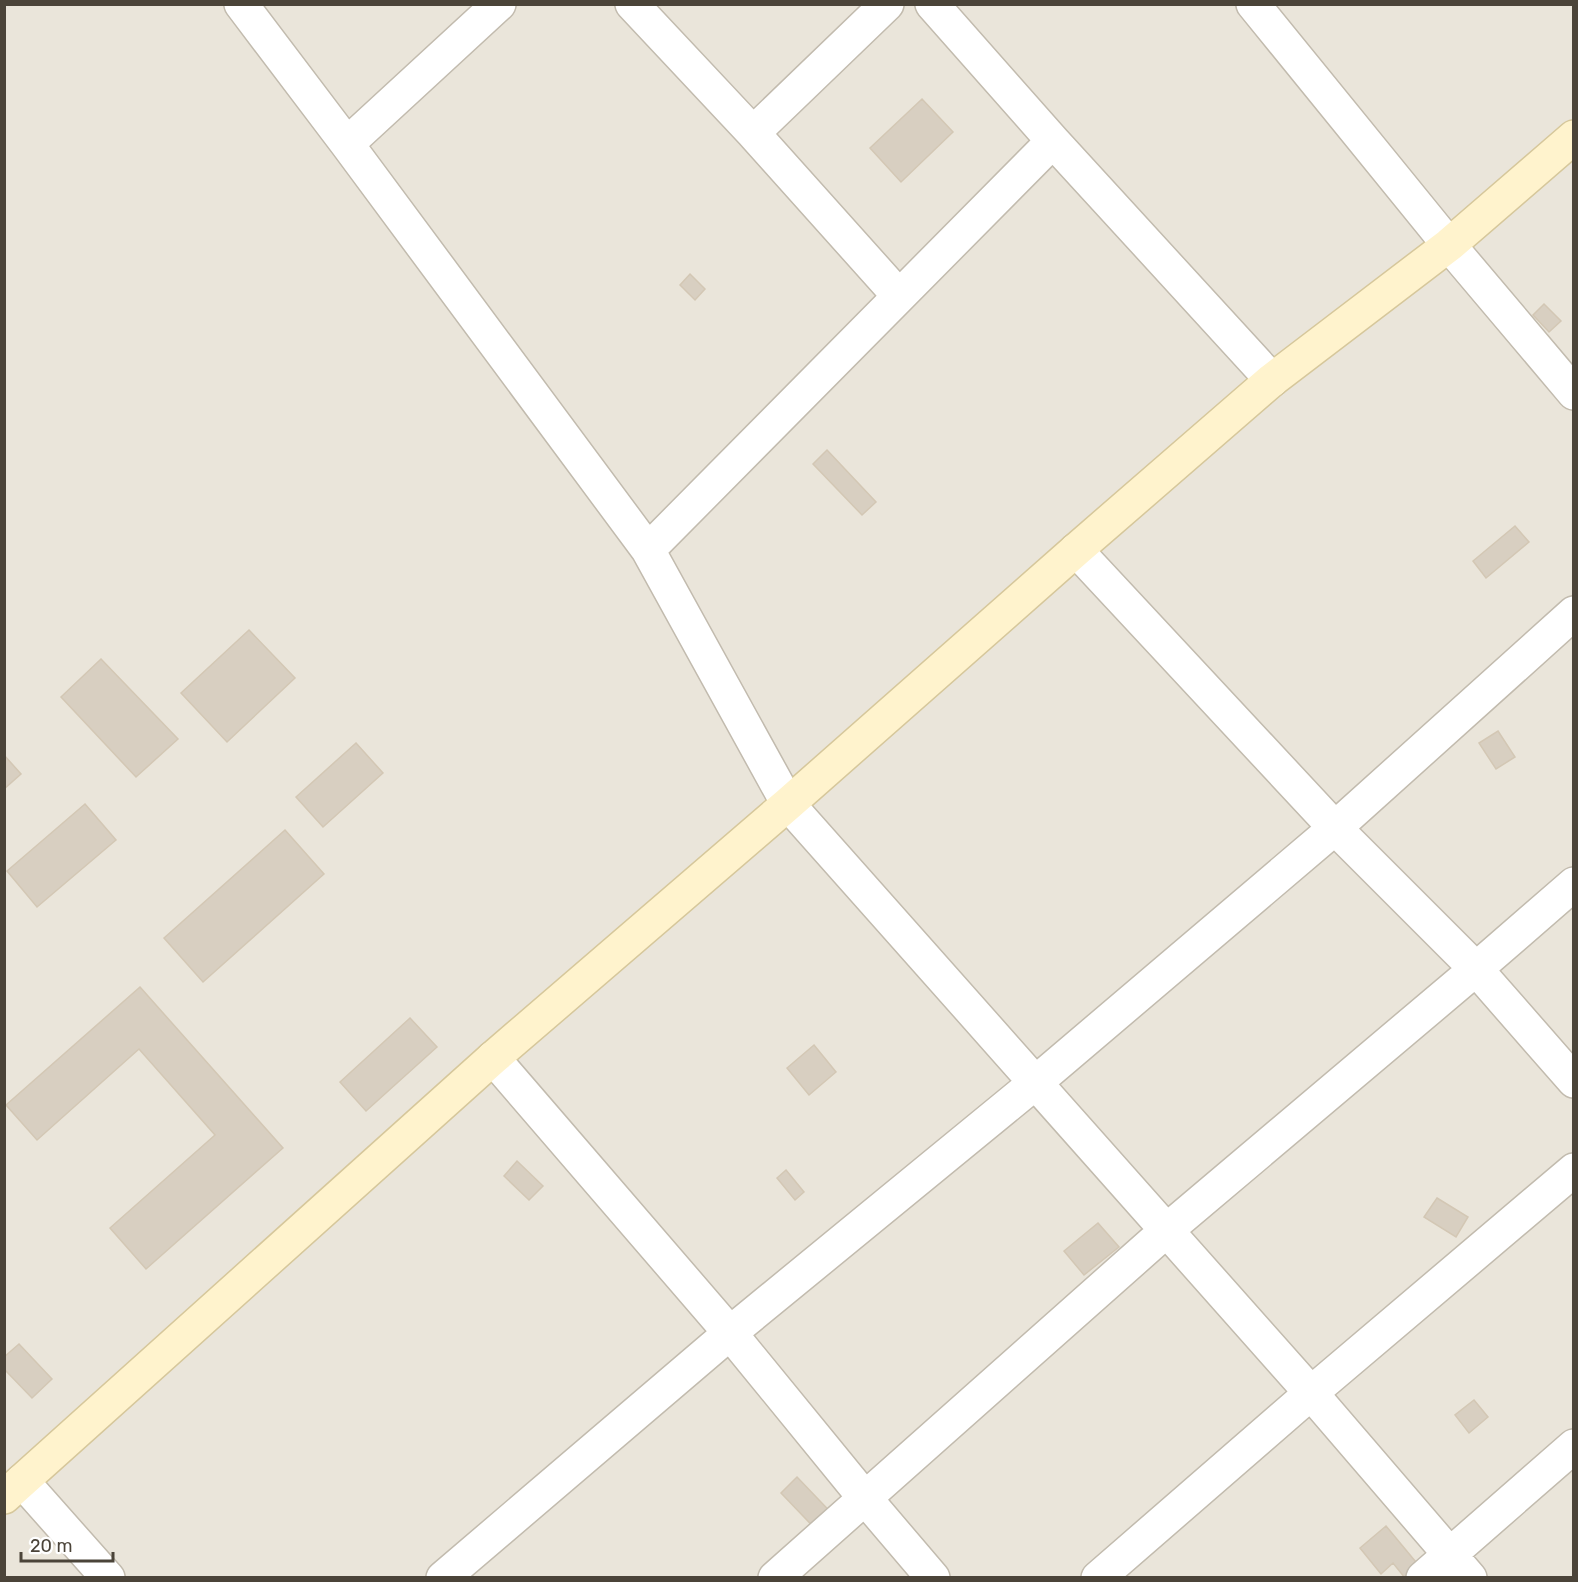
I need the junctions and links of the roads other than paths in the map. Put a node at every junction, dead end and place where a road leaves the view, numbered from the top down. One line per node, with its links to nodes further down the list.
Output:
1 (241, 4): 10 (street)
2 (500, 4): 10 (street)
3 (632, 4): 7 (street)
4 (887, 4): 7 (street)
5 (932, 4): 9 (street)
6 (1253, 4): 11 (street)
7 (753, 133): 12 (street)
8 (1574, 138): 11 (street)
9 (1053, 141): 12 (street); 13 (street)
10 (347, 144): 15 (street)
11 (1449, 245): 13 (street); 14 (street)
12 (899, 296): 15 (street)
13 (1272, 380): 16 (street)
14 (1574, 393)
15 (648, 550): 18 (street)
16 (1076, 550): 18 (street); 19 (street)
17 (1574, 613): 19 (street)
18 (788, 804): 22 (street); 24 (street)
19 (1335, 828): 21 (street); 24 (street)
20 (1574, 884): 21 (street)
21 (1476, 969): 23 (street); 26 (street)
22 (493, 1058): 27 (street); 30 (street)
23 (1574, 1081)
24 (1035, 1083): 26 (street); 27 (street)
25 (1574, 1170): 28 (street)
26 (1167, 1230): 28 (street); 31 (street)
27 (730, 1333): 31 (street); 34 (street)
28 (1311, 1393): 32 (street); 37 (street)
29 (1574, 1446): 32 (street)
30 (13, 1489): 33 (street)
31 (864, 1497): 35 (street); 36 (street)
32 (1460, 1566): 38 (street)
33 (108, 1578)
34 (443, 1578)
35 (775, 1578)
36 (933, 1578)
37 (1098, 1578)
38 (1423, 1578)

